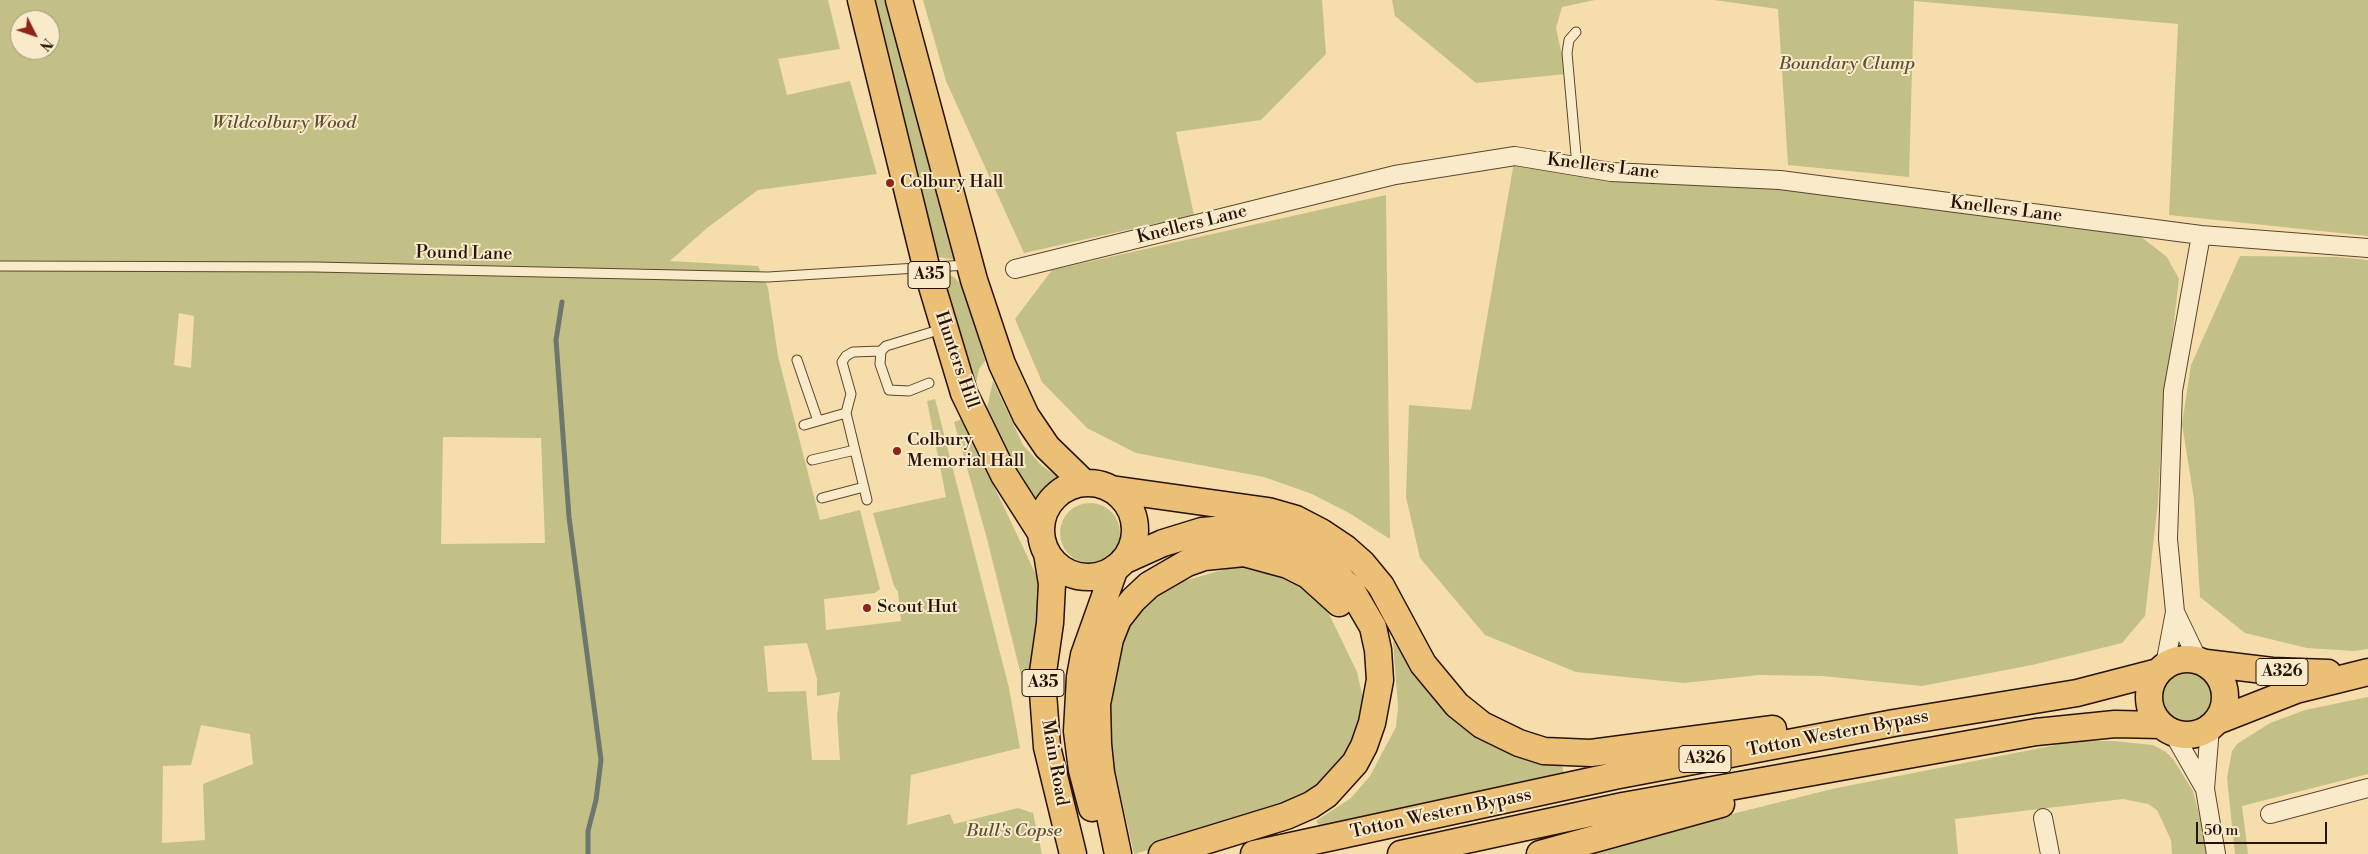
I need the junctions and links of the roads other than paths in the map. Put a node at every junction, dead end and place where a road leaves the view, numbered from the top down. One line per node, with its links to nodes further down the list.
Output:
1 (860, 0): 9 (main road, Hunters Hill / A35)
2 (899, 0): 7 (main road, A35)
3 (1576, 32): 4 (lane)
4 (1577, 166): 5 (street, Knellers Lane); 10 (street, Knellers Lane)
5 (2201, 235): 6 (street, Knellers Lane); 27 (street)
6 (2368, 248)
7 (970, 265): 9 (lane, Pound Lane); 20 (main road, A35)
8 (0, 266): 9 (lane, Pound Lane)
9 (926, 266): 11 (main road, Hunters Hill / A35)
10 (1015, 269)
11 (944, 328): 12 (lane); 25 (main road, Hunters Hill / A35)
12 (881, 351): 14 (lane); 15 (lane)
13 (797, 360): 16 (lane)
14 (930, 383)
15 (846, 413): 16 (lane); 18 (lane)
16 (818, 421): 17 (lane)
17 (804, 425)
18 (855, 450): 19 (lane); 21 (lane)
19 (812, 460)
20 (1084, 483): 22 (main road); 25 (main road)
21 (864, 487): 23 (lane); 24 (lane)
22 (1111, 489): 26 (main road); 32 (main road)
23 (822, 498)
24 (867, 500)
25 (1044, 543): 26 (main road); 41 (main road, Main Road / A35)
26 (1119, 565): 31 (main road); 38 (main road, Main Road / A35)
27 (2175, 612): 28 (street); 29 (street)
28 (2202, 661): 29 (main road); 30 (main road, A326); 33 (main road)
29 (2161, 669): 32 (main road, Totton Western Bypass / A326); 34 (main road)
30 (2364, 673): 33 (main road, A326)
31 (1375, 711): 38 (main road); 44 (main road)
32 (1894, 723): 45 (main road, Totton Western Bypass / A326)
33 (2214, 725): 34 (main road); 37 (street)
34 (2167, 729): 35 (main road, Totton Western Bypass / A326); 37 (street)
35 (1885, 758): 46 (main road, Totton Western Bypass / A326); 47 (main road)
36 (2368, 788): 39 (street)
37 (2205, 789): 49 (street)
38 (1099, 803): 42 (main road, Main Road / A35); 43 (main road)
39 (2270, 814)
40 (2043, 818): 48 (street)
41 (1073, 854)
42 (1104, 854)
43 (1118, 854)
44 (1162, 854)
45 (1254, 854)
46 (1401, 854)
47 (1540, 854)
48 (2050, 854)
49 (2216, 854)

